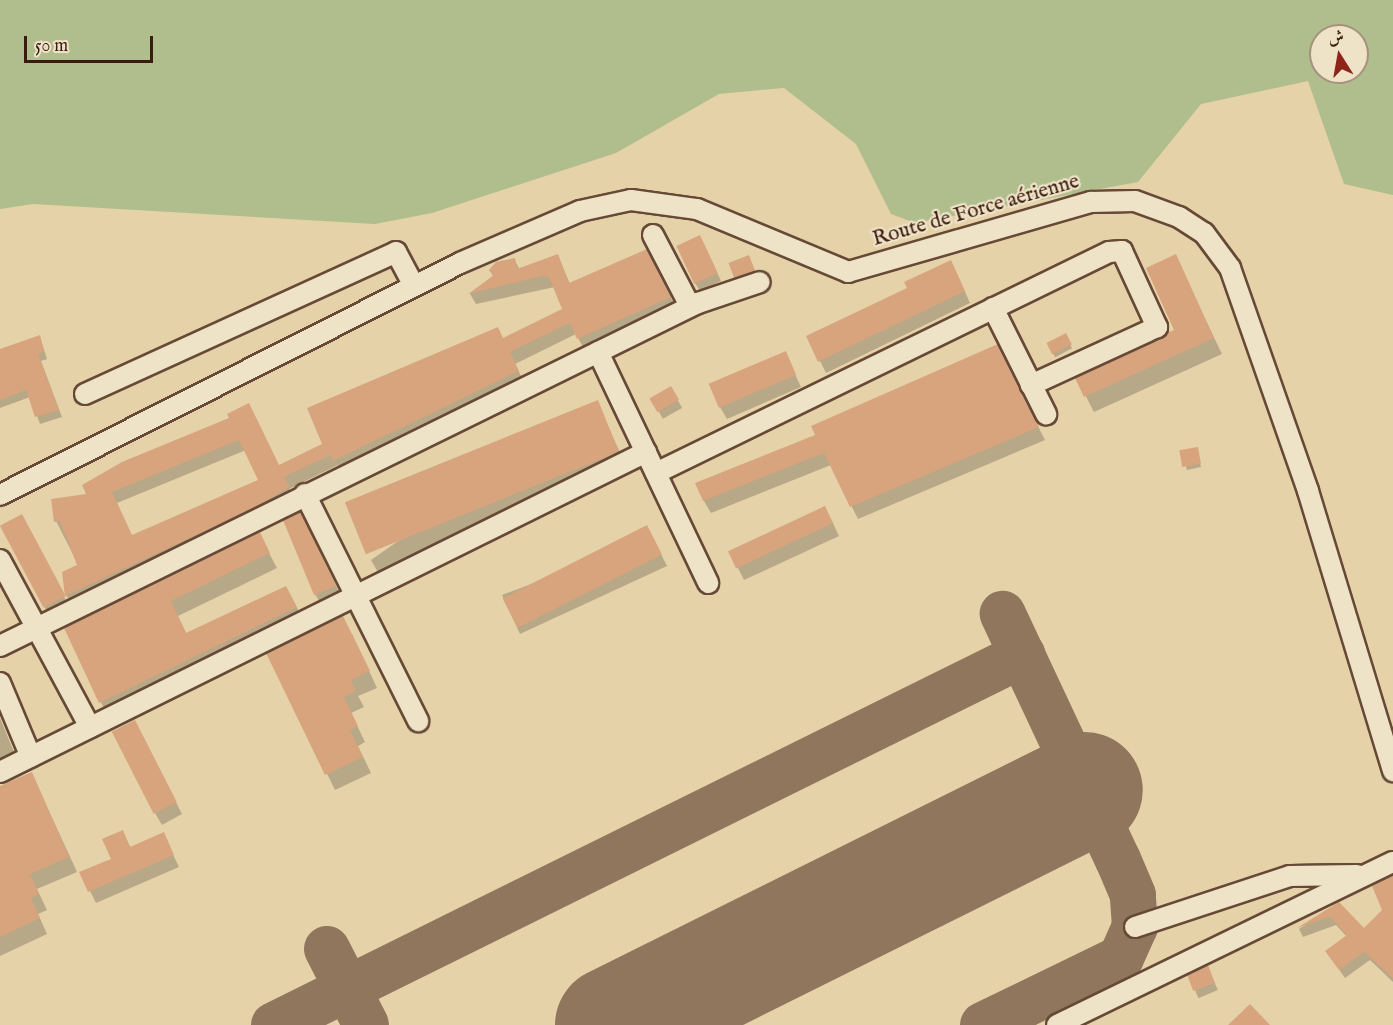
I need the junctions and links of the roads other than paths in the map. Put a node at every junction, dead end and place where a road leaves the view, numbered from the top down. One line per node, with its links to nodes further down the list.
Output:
1 (653, 235): 4 (lane)
2 (760, 282): 4 (lane)
3 (414, 286): 8 (lane); 12 (lane, Route de Force aérienne); 23 (lane, Route de Force aérienne)
4 (690, 306): 6 (lane)
5 (993, 308): 7 (lane); 7 (lane); 11 (lane)
6 (598, 351): 10 (lane); 13 (lane)
7 (1031, 385): 9 (lane)
8 (85, 394)
9 (1046, 414)
10 (646, 452): 11 (lane); 16 (lane)
11 (656, 473): 15 (lane)
12 (0, 495)
13 (305, 495): 16 (lane); 17 (lane)
14 (0, 560): 17 (lane)
15 (708, 583)
16 (356, 596): 20 (lane); 21 (lane)
17 (39, 627): 18 (lane); 21 (lane)
18 (0, 646)
19 (0, 683): 22 (lane)
20 (418, 721)
21 (90, 728): 22 (lane)
22 (31, 757): 24 (lane)
23 (1393, 771)
24 (0, 772)
25 (1393, 862): 26 (lane)
26 (1362, 875): 27 (lane); 28 (lane)
27 (1135, 927)
28 (1057, 1025)

